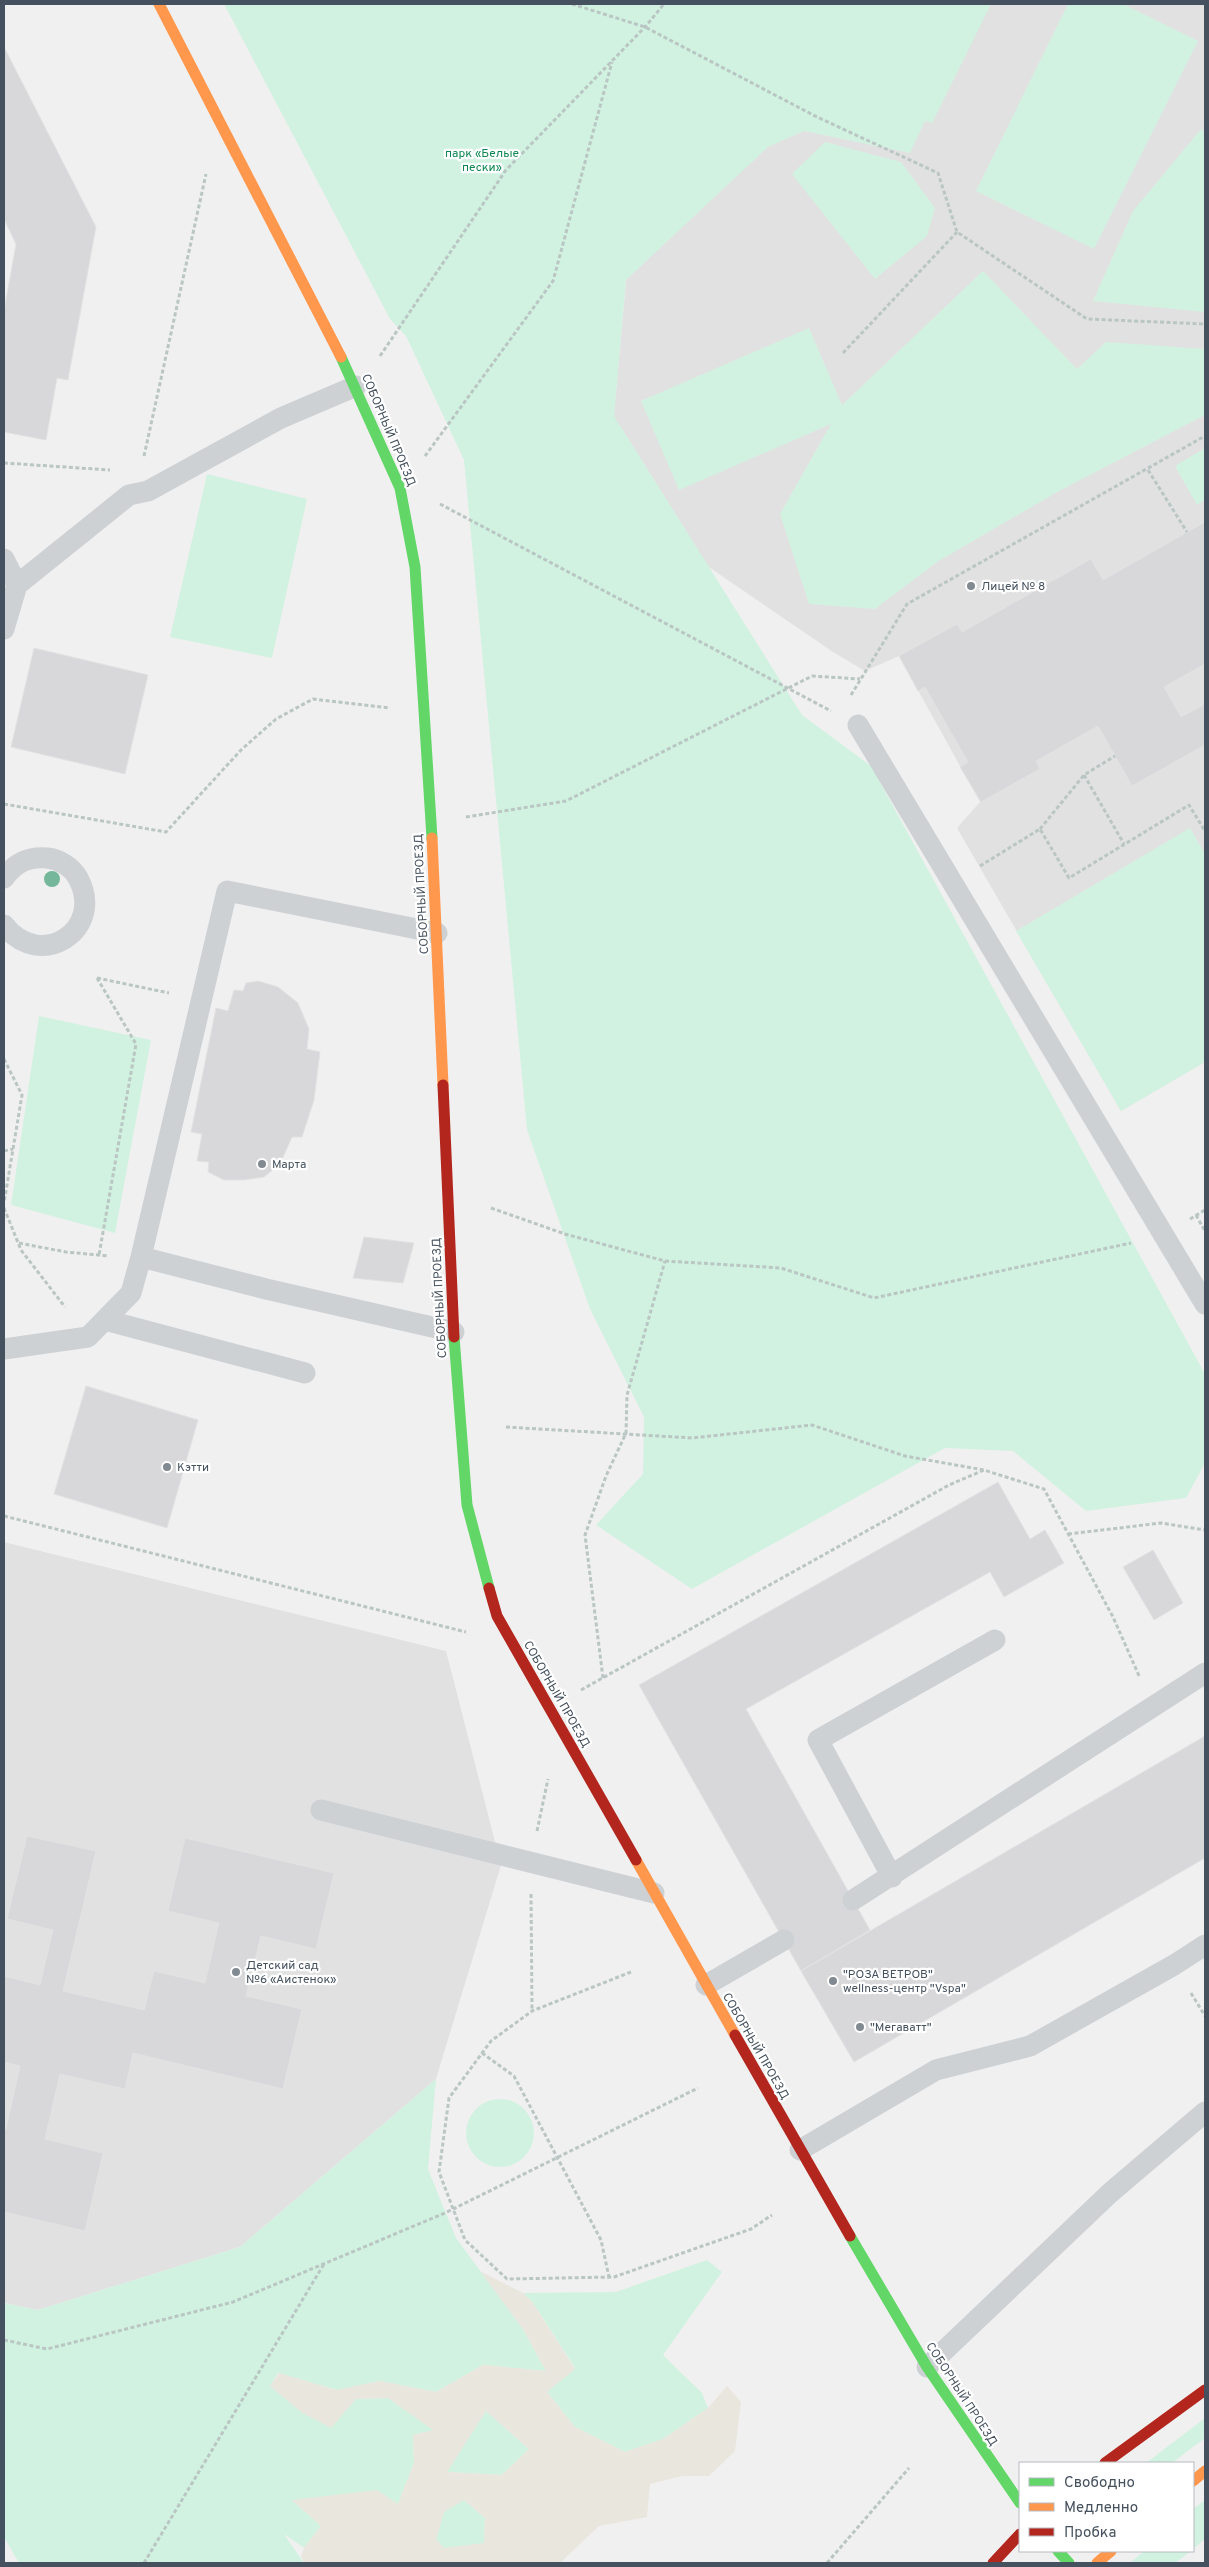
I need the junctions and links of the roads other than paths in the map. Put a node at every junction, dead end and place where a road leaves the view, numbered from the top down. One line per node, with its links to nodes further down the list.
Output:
1 (159, 4): 2 (street, СОБОРНЫЙ ПРОЕЗД)
2 (356, 386): 4 (lane); 9 (street, СОБОРНЫЙ ПРОЕЗД)
3 (4, 559): 4 (lane)
4 (17, 585): 5 (lane)
5 (4, 629)
6 (858, 725): 11 (lane)
7 (4, 878): 8 (lane)
8 (6, 930)
9 (437, 934): 10 (lane); 13 (street, СОБОРНЫЙ ПРОЕЗД)
10 (143, 1258): 12 (lane); 13 (lane)
11 (1205, 1304)
12 (105, 1320): 14 (lane); 15 (lane)
13 (454, 1332): 20 (street, СОБОРНЫЙ ПРОЕЗД)
14 (4, 1349)
15 (305, 1374)
16 (995, 1640): 19 (lane)
17 (1205, 1673): 19 (lane)
18 (321, 1810): 20 (lane)
19 (892, 1877): 21 (lane)
20 (654, 1893): 24 (street, СОБОРНЫЙ ПРОЕЗД)
21 (853, 1900)
22 (784, 1940): 24 (lane)
23 (1205, 1945): 26 (lane)
24 (706, 1985): 26 (street, СОБОРНЫЙ ПРОЕЗД)
25 (1205, 2112): 27 (lane)
26 (800, 2150): 27 (street, СОБОРНЫЙ ПРОЕЗД)
27 (927, 2367): 32 (street, СОБОРНЫЙ ПРОЕЗД)
28 (1205, 2390): 29 (street)
29 (1106, 2462)
30 (1205, 2471): 31 (street)
31 (1194, 2480)
32 (1019, 2502)
33 (1019, 2535): 36 (street)
34 (1059, 2552): 37 (street)
35 (1110, 2552): 38 (street)
36 (994, 2563)
37 (1069, 2563)
38 (1097, 2563)

